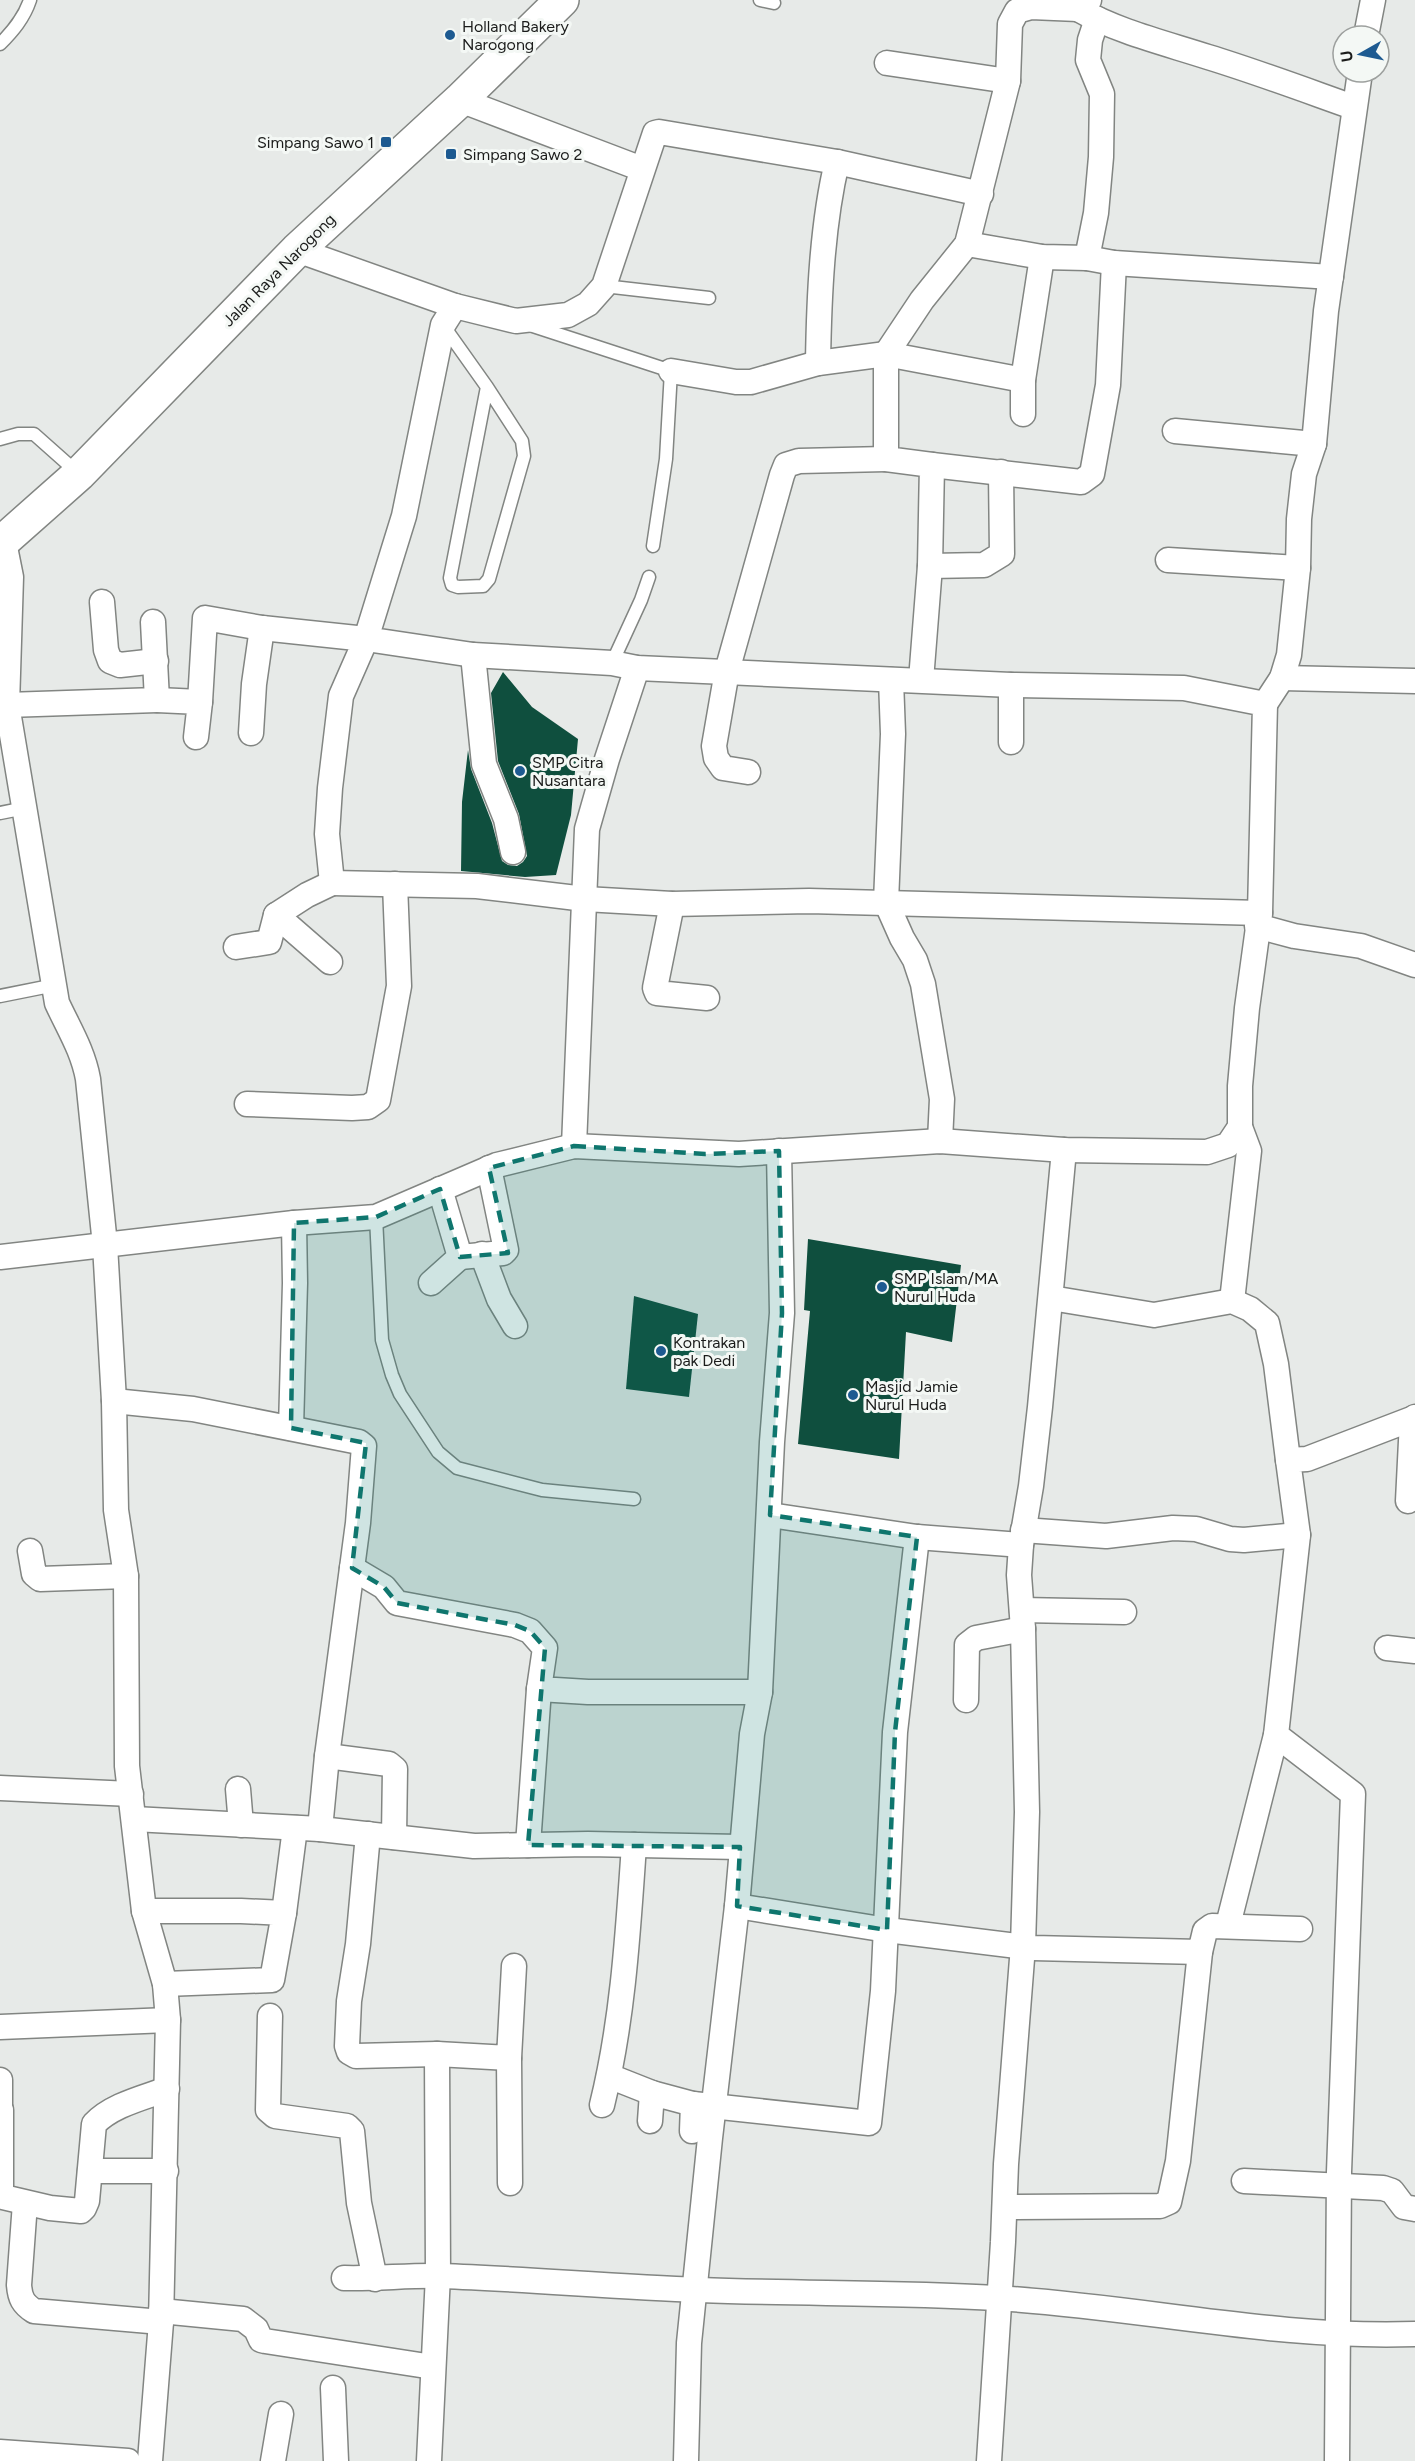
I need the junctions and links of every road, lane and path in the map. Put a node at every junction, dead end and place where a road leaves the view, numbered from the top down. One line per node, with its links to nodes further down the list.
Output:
1 (30, 0): 8 (lane)
2 (562, 0): 12 (main road, Jalan Raya Narogong)
3 (760, 0): 5 (lane)
4 (1373, 0): 7 (street)
5 (774, 3)
6 (1088, 9): 10 (street); 13 (street); 20 (street)
7 (1368, 24)
8 (0, 44)
9 (887, 63): 10 (street)
10 (1008, 81): 16 (street)
11 (1358, 84): 13 (street)
12 (460, 100): 15 (street); 18 (main road, Jalan Raya Narogong)
13 (1353, 106): 22 (street)
14 (837, 162): 15 (street); 16 (street); 28 (street)
15 (642, 169): 23 (street)
16 (981, 194): 17 (street)
17 (967, 244): 19 (street); 27 (street)
18 (297, 250): 25 (street); 39 (main road, Jalan Raya Narogong)
19 (1042, 257): 20 (street); 30 (street)
20 (1087, 258): 21 (street)
21 (1114, 263): 22 (street); 38 (street)
22 (1331, 277): 35 (street)
23 (604, 286): 24 (lane); 26 (street)
24 (709, 298)
25 (449, 315): 26 (street); 31 (lane); 49 (street)
26 (516, 321): 29 (lane)
27 (886, 354): 28 (street); 30 (street); 36 (street)
28 (818, 363): 29 (street)
29 (671, 370): 41 (lane)
30 (1023, 380): 32 (street)
31 (487, 387): 31 (lane)
32 (1023, 414)
33 (1175, 431): 35 (street)
34 (0, 440): 39 (lane)
35 (1314, 444): 44 (street)
36 (886, 459): 37 (street); 54 (street)
37 (932, 465): 38 (street); 43 (street)
38 (1001, 472): 43 (street)
39 (80, 474): 40 (main road, Jalan Raya Narogong)
40 (2, 543): 63 (street)
41 (653, 546)
42 (1168, 560): 44 (street)
43 (930, 566): 57 (street)
44 (1298, 568): 55 (street)
45 (649, 577): 52 (lane)
46 (102, 602): 51 (street)
47 (153, 622): 51 (street)
48 (262, 628): 49 (street); 61 (street); 64 (street)
49 (366, 639): 50 (street); 71 (street)
50 (473, 655): 52 (street); 70 (street)
51 (156, 661): 60 (street)
52 (612, 663): 53 (street)
53 (638, 668): 54 (street); 73 (street)
54 (727, 671): 56 (street); 67 (street)
55 (1282, 678): 58 (street); 62 (street)
56 (891, 680): 57 (street); 74 (street)
57 (921, 680): 59 (street)
58 (1415, 681)
59 (1011, 685): 62 (street); 66 (street)
60 (157, 700): 61 (street); 63 (street)
61 (200, 702): 65 (street)
62 (1265, 704): 77 (street)
63 (6, 705): 68 (street)
64 (251, 734)
65 (196, 737)
66 (1011, 742)
67 (748, 772)
68 (25, 808): 69 (lane); 81 (street)
69 (0, 813)
70 (513, 852)
71 (332, 883): 72 (street); 76 (street)
72 (395, 885): 73 (street); 84 (street)
73 (585, 899): 75 (street); 87 (street)
74 (886, 902): 75 (street); 77 (street); 86 (street)
75 (672, 904): 83 (street)
76 (276, 915): 78 (street); 79 (street)
77 (1258, 919): 80 (street); 85 (street)
78 (236, 947)
79 (330, 962)
80 (1415, 965)
81 (55, 985): 82 (lane); 94 (street)
82 (0, 996)
83 (707, 998)
84 (247, 1104)
85 (1240, 1127): 88 (street); 99 (street)
86 (940, 1141): 88 (street); 89 (street)
87 (574, 1146): 89 (street); 90 (street)
88 (1064, 1149): 98 (street)
89 (778, 1150): 107 (street)
90 (489, 1168): 91 (street); 95 (street)
91 (440, 1189): 92 (street); 95 (street)
92 (376, 1217): 93 (street); 105 (lane)
93 (294, 1224): 94 (street); 103 (street)
94 (105, 1245): 96 (street); 101 (street)
95 (471, 1256): 97 (street); 100 (street)
96 (0, 1257)
97 (431, 1283)
98 (1052, 1298): 99 (street); 110 (street)
99 (1232, 1301): 104 (street)
100 (515, 1326)
101 (114, 1401): 103 (street); 113 (street)
102 (1414, 1418): 104 (street); 106 (street)
103 (291, 1428): 112 (street)
104 (1288, 1460): 108 (street)
105 (634, 1499)
106 (1408, 1501)
107 (770, 1515): 109 (street); 119 (street)
108 (1298, 1535): 110 (street); 121 (street)
109 (917, 1537): 110 (street); 140 (street)
110 (1022, 1537): 115 (street)
111 (30, 1551): 113 (street)
112 (352, 1568): 118 (street); 122 (street)
113 (126, 1576): 125 (street)
114 (1124, 1612): 115 (street)
115 (1022, 1620): 120 (street); 141 (street)
116 (1387, 1647): 117 (street)
117 (1415, 1651)
118 (539, 1689): 119 (street); 132 (street)
119 (760, 1692): 134 (street)
120 (966, 1700)
121 (1276, 1735): 138 (street); 163 (street)
122 (327, 1756): 129 (street); 131 (street)
123 (0, 1788): 125 (street)
124 (238, 1789): 127 (street)
125 (131, 1794): 126 (street)
126 (134, 1819): 127 (street); 136 (street)
127 (241, 1825): 128 (street)
128 (295, 1828): 129 (street); 137 (street)
129 (320, 1830): 130 (street)
130 (368, 1834): 131 (street); 148 (street)
131 (394, 1837): 132 (street)
132 (528, 1845): 133 (street)
133 (634, 1845): 134 (street); 150 (street)
134 (740, 1847): 135 (street)
135 (737, 1906): 140 (street); 155 (street)
136 (144, 1911): 137 (street); 144 (street)
137 (284, 1913): 144 (street)
138 (1228, 1925): 139 (street); 142 (street)
139 (1300, 1929)
140 (887, 1930): 141 (street); 155 (street)
141 (1023, 1946): 142 (street); 165 (street)
142 (1200, 1952): 165 (street)
143 (514, 1966): 149 (street)
144 (165, 1984): 146 (street)
145 (270, 2016): 169 (street)
146 (168, 2020): 147 (street); 152 (street)
147 (0, 2027)
148 (437, 2054): 149 (street); 167 (street)
149 (509, 2058): 162 (street)
150 (609, 2076): 153 (street); 154 (street)
151 (0, 2080): 156 (street)
152 (167, 2090): 159 (street); 160 (street)
153 (652, 2093): 155 (street); 157 (street)
154 (602, 2105)
155 (703, 2105): 158 (street); 170 (street)
156 (0, 2110): 164 (street)
157 (650, 2121)
158 (692, 2131)
159 (90, 2171): 160 (street); 164 (street)
160 (166, 2172): 172 (street)
161 (1244, 2181): 163 (street)
162 (510, 2183)
163 (1338, 2185): 166 (street); 173 (street)
164 (25, 2203): 172 (street)
165 (1005, 2207): 171 (street)
166 (1415, 2209)
167 (438, 2276): 169 (street); 170 (street); 175 (street)
168 (344, 2278): 169 (street)
169 (375, 2279)
170 (696, 2290): 171 (street); 185 (street)
171 (999, 2298): 173 (street); 186 (street)
172 (161, 2316): 175 (street); 181 (street)
173 (1336, 2333): 174 (street); 187 (street)
174 (1415, 2334)
175 (433, 2367): 184 (street)
176 (333, 2388): 183 (street)
177 (281, 2414): 182 (street)
178 (0, 2452): 179 (street)
179 (64, 2459): 180 (street)
180 (128, 2461)
181 (150, 2461)
182 (273, 2461)
183 (336, 2461)
184 (429, 2461)
185 (686, 2461)
186 (989, 2461)
187 (1337, 2461)

